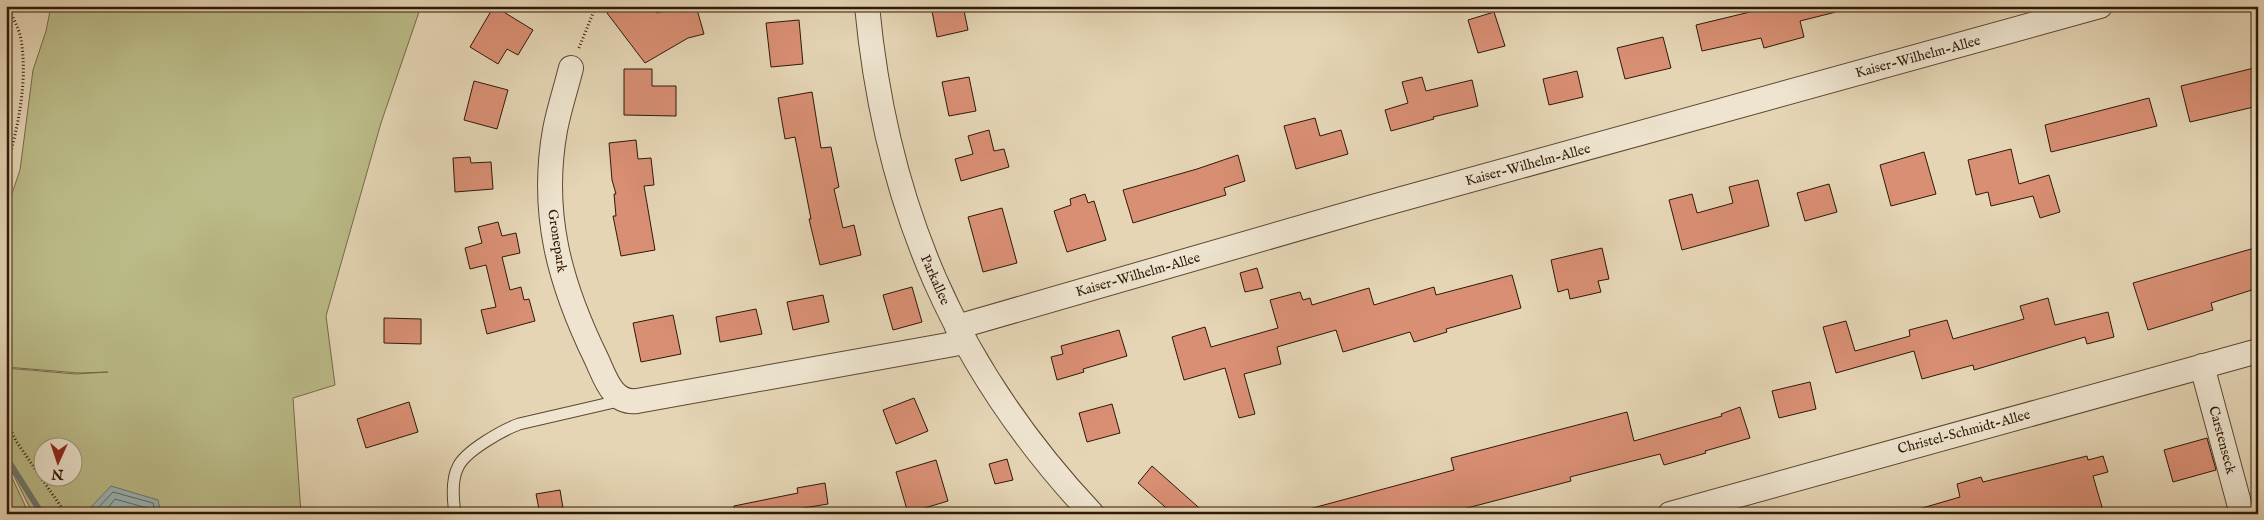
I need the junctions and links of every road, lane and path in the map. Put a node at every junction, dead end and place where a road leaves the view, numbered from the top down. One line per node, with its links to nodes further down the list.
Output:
1 (8, 6): 6 (path)
2 (596, 6): 5 (path)
3 (867, 6): 7 (street, Parkallee)
4 (2100, 6): 7 (street, Kaiser-Wilhelm-Allee)
5 (572, 68): 10 (street, Gronepark)
6 (6, 169)
7 (961, 335): 10 (street); 14 (street, Parkallee)
8 (2258, 351): 9 (street, Christel-Schmidt-Allee)
9 (2202, 366): 15 (street, Christel-Schmidt-Allee); 16 (street, Carstenseck)
10 (624, 400): 13 (lane)
11 (6, 420): 12 (path)
12 (66, 514)
13 (455, 514)
14 (1092, 514)
15 (1670, 514)
16 (2242, 514)

